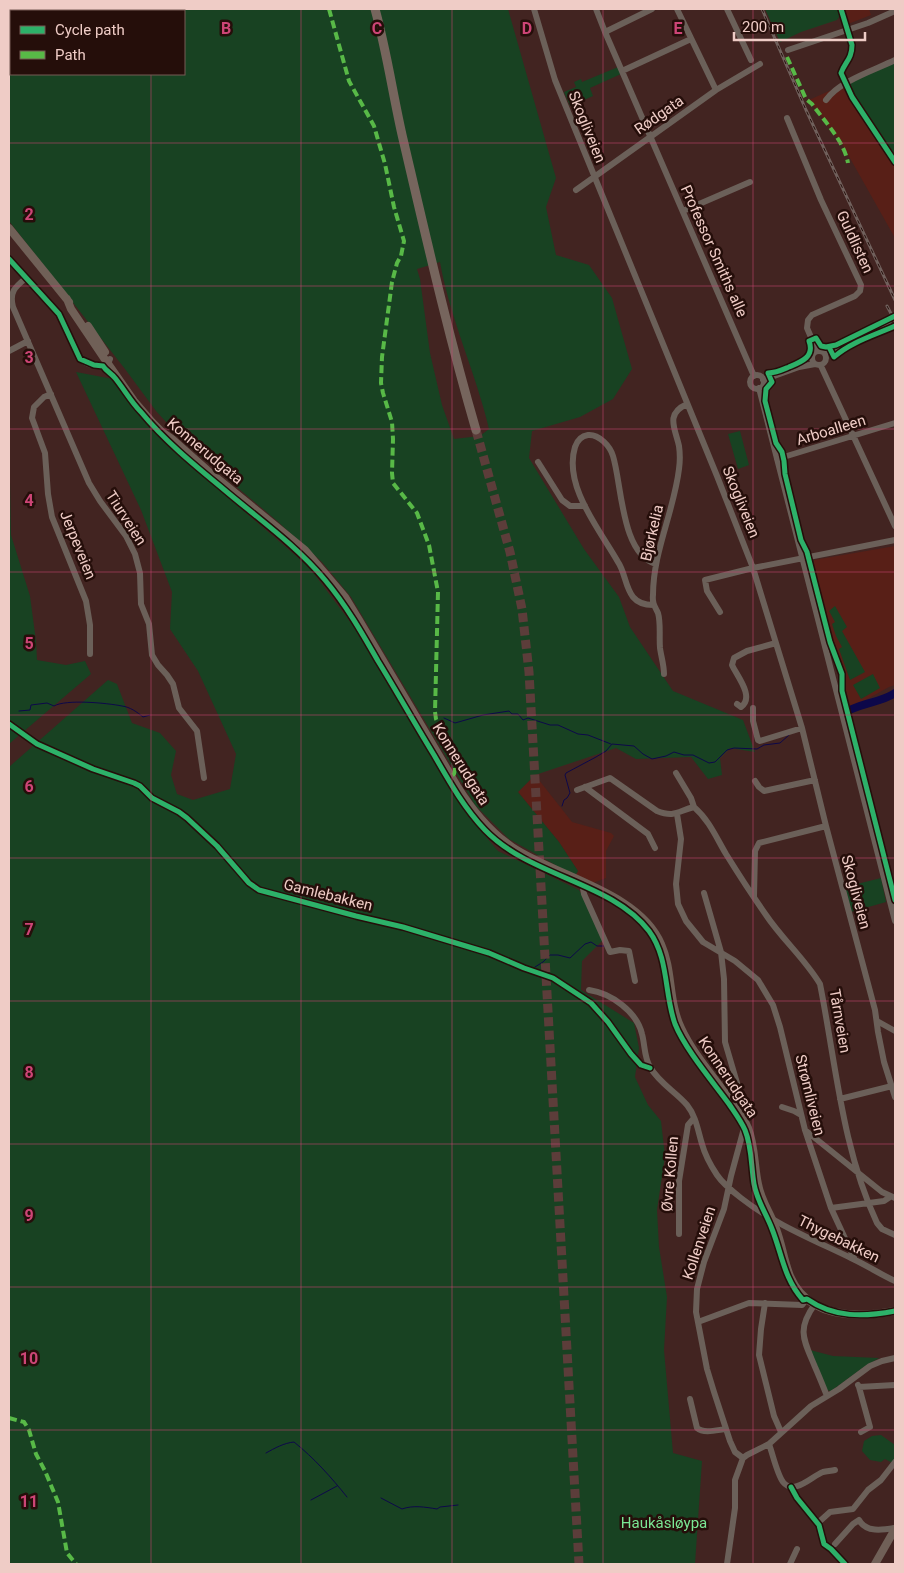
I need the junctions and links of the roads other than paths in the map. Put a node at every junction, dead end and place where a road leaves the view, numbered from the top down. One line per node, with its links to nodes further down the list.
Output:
1 (377, 9): 41 (highway)
2 (596, 9): 8 (street, Professor Smiths alle)
3 (652, 9): 8 (street)
4 (677, 9): 9 (street)
5 (727, 9): 11 (street)
6 (536, 10): 19 (street, Skogliveien)
7 (895, 11): 10 (street)
8 (605, 32): 14 (street, Professor Smiths alle)
9 (691, 39): 14 (street); 15 (street)
10 (788, 50)
11 (751, 60)
12 (895, 60): 16 (street)
13 (760, 64): 15 (street, Rødgata)
14 (622, 71): 18 (street, Professor Smiths alle)
15 (716, 90): 18 (street, Rødgata)
16 (826, 100)
17 (787, 118): 30 (street, Guldlisten)
18 (650, 137): 19 (street, Rødgata); 22 (street, Professor Smiths alle)
19 (594, 177): 21 (street, Rødgata); 39 (street, Skogliveien)
20 (750, 182): 22 (street)
21 (576, 190)
22 (683, 212): 35 (street, Professor Smiths alle)
23 (9, 228): 32 (main road, Konnerudgata)
24 (9, 259): 25 (street)
25 (26, 278): 27 (street, Tiurveien); 32 (street)
26 (889, 324): 28 (street)
27 (28, 342): 29 (street); 38 (street, Tiurveien)
28 (838, 348): 30 (street); 31 (street)
29 (9, 350)
30 (817, 353): 31 (street); 33 (street); 34 (street)
31 (827, 359): 33 (street)
32 (107, 361): 69 (main road, Konnerudgata)
33 (818, 365): 34 (street); 42 (street)
34 (798, 367): 36 (street)
35 (754, 376): 36 (street); 37 (street)
36 (763, 380): 37 (street)
37 (759, 388): 43 (street)
38 (51, 394): 54 (street, Jerpeveien); 60 (street, Tiurveien)
39 (687, 404): 49 (street, Bjørkelia); 50 (street, Skogliveien)
40 (895, 423): 42 (street, Arboalleen)
41 (476, 430)
42 (854, 436): 43 (street, Arboalleen); 46 (street)
43 (777, 459): 48 (street)
44 (538, 462): 45 (street)
45 (585, 506): 49 (street); 51 (street)
46 (895, 526)
47 (895, 540): 48 (street)
48 (802, 558): 50 (street); 72 (street)
49 (656, 564): 51 (street, Bjørkelia)
50 (753, 568): 52 (street); 53 (street, Skogliveien)
51 (653, 605): 55 (street, Bjørkelia)
52 (720, 612)
53 (776, 643): 56 (street); 58 (street, Skogliveien)
54 (90, 654)
55 (664, 674)
56 (737, 704)
57 (753, 708): 58 (street)
58 (802, 728): 61 (street, Skogliveien)
59 (676, 773): 65 (street, Tårnveien)
60 (204, 778)
61 (815, 780): 62 (street); 67 (street, Skogliveien)
62 (755, 781)
63 (586, 787): 64 (street); 66 (street); 68 (street)
64 (577, 790)
65 (694, 807): 66 (street); 71 (street, Tårnveien)
66 (678, 814): 73 (street, Strømliveien)
67 (826, 826): 71 (street); 76 (street, Skogliveien)
68 (655, 848)
69 (582, 882): 74 (street); 84 (main road, Konnerudgata)
70 (704, 894): 73 (street)
71 (754, 896): 80 (street, Tårnveien)
72 (895, 921)
73 (722, 952): 82 (street, Strømliveien); 84 (street, Konnerudgata)
74 (635, 982)
75 (590, 990): 83 (street)
76 (877, 1021): 77 (street); 78 (street, Skogliveien)
77 (895, 1031)
78 (892, 1086): 79 (street, Skogliveien); 80 (street)
79 (895, 1097)
80 (840, 1098): 86 (street, Tårnveien)
81 (782, 1107): 82 (street)
82 (801, 1115): 85 (street, Strømliveien)
83 (694, 1118): 87 (street); 92 (street, Øvre Kollen)
84 (746, 1124): 87 (street, Kollenveien); 91 (main road, Konnerudgata)
85 (805, 1130): 86 (street); 90 (street, Strømliveien)
86 (858, 1173): 88 (street); 89 (street, Tårnveien)
87 (729, 1189): 91 (street); 100 (street, Kollenveien)
88 (892, 1198): 89 (street)
89 (869, 1203): 90 (street); 93 (street, Tårnveien)
90 (831, 1208): 94 (street, Strømliveien)
91 (776, 1220): 94 (street, Thygebakken); 96 (main road, Konnerudgata)
92 (679, 1234)
93 (895, 1235)
94 (855, 1260): 95 (street, Thygebakken)
95 (895, 1281)
96 (807, 1299): 97 (street); 98 (main road, Konnerudgata)
97 (765, 1303): 100 (street); 108 (street)
98 (815, 1304): 99 (main road, Konnerudgata); 105 (street)
99 (895, 1311)
100 (698, 1322): 107 (street, Kollenveien)
101 (895, 1358): 102 (street)
102 (854, 1379): 104 (street); 105 (street)
103 (895, 1384): 104 (street)
104 (859, 1387): 109 (street)
105 (827, 1396): 108 (street)
106 (690, 1399): 107 (street)
107 (726, 1429): 111 (street, Kollenveien)
108 (781, 1432): 110 (street)
109 (861, 1432)
110 (769, 1444): 111 (street); 113 (street)
111 (743, 1458): 118 (street)
112 (895, 1462): 114 (street)
113 (835, 1470)
114 (820, 1521)
115 (895, 1529): 116 (street); 120 (main road)
116 (835, 1544)
117 (797, 1549): 119 (street)
118 (726, 1564)
119 (790, 1564)
120 (875, 1564)

